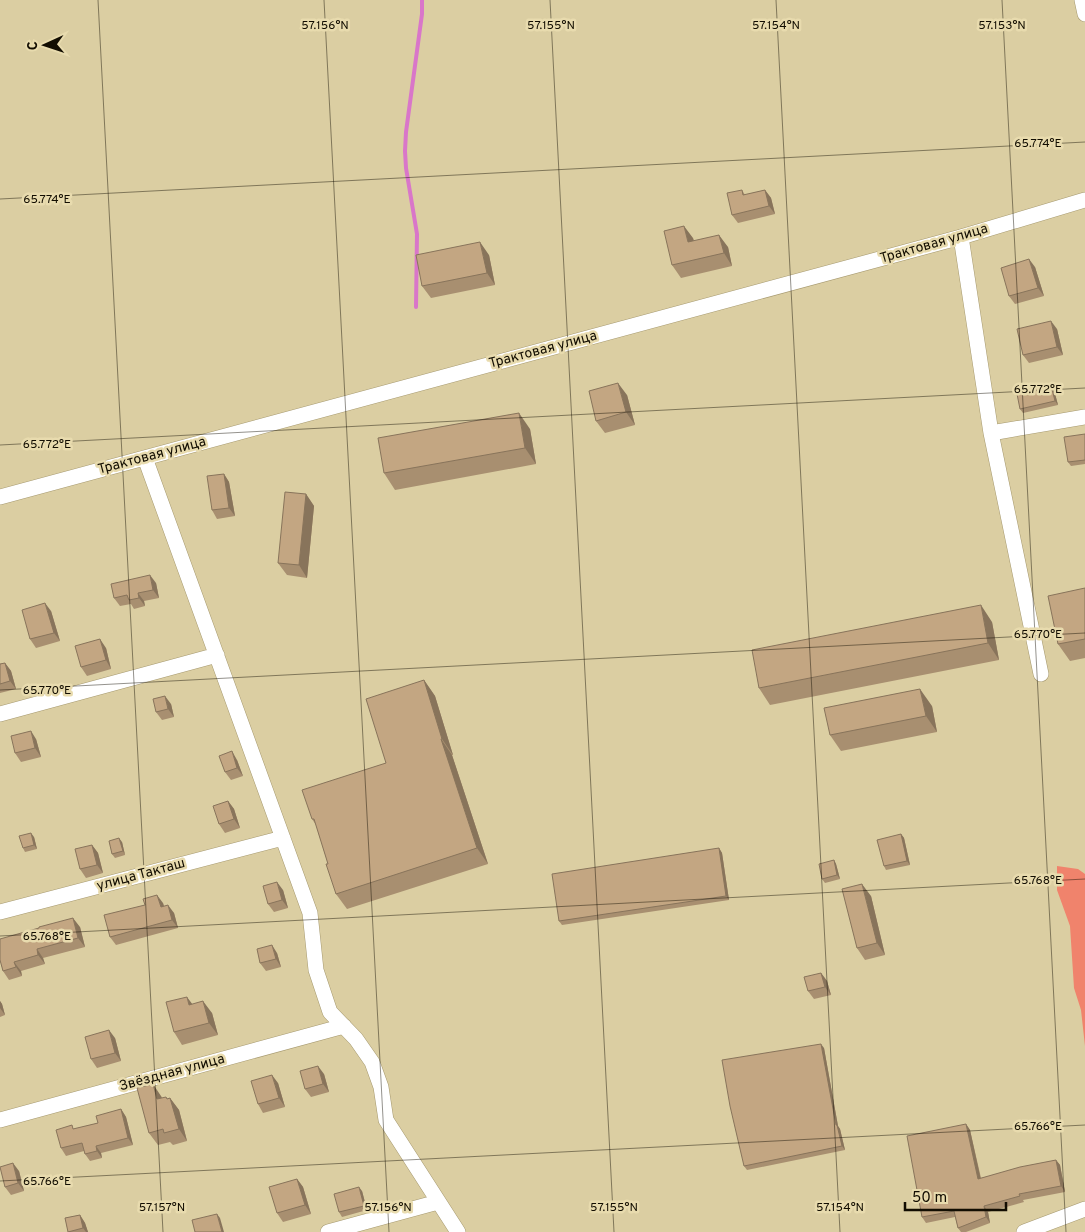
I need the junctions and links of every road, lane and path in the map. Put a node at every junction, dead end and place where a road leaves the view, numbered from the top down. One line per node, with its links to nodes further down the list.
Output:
1 (1082, 0): 2 (street)
2 (1085, 14)
3 (1085, 200): 4 (street, Трактовая улица)
4 (961, 237): 6 (street); 7 (street, Трактовая улица)
5 (1085, 417): 6 (street)
6 (991, 433): 10 (street)
7 (145, 458): 8 (street, Трактовая улица); 9 (street)
8 (0, 497)
9 (217, 655): 11 (street); 12 (street)
10 (1041, 674)
11 (0, 714)
12 (283, 838): 13 (street, улица Такташ); 14 (street)
13 (0, 912)
14 (344, 1026): 15 (street, Звёздная улица); 16 (street)
15 (0, 1120)
16 (438, 1202): 18 (street); 19 (street)
17 (1085, 1210): 20 (street)
18 (328, 1232)
19 (458, 1232)
20 (1024, 1232)

